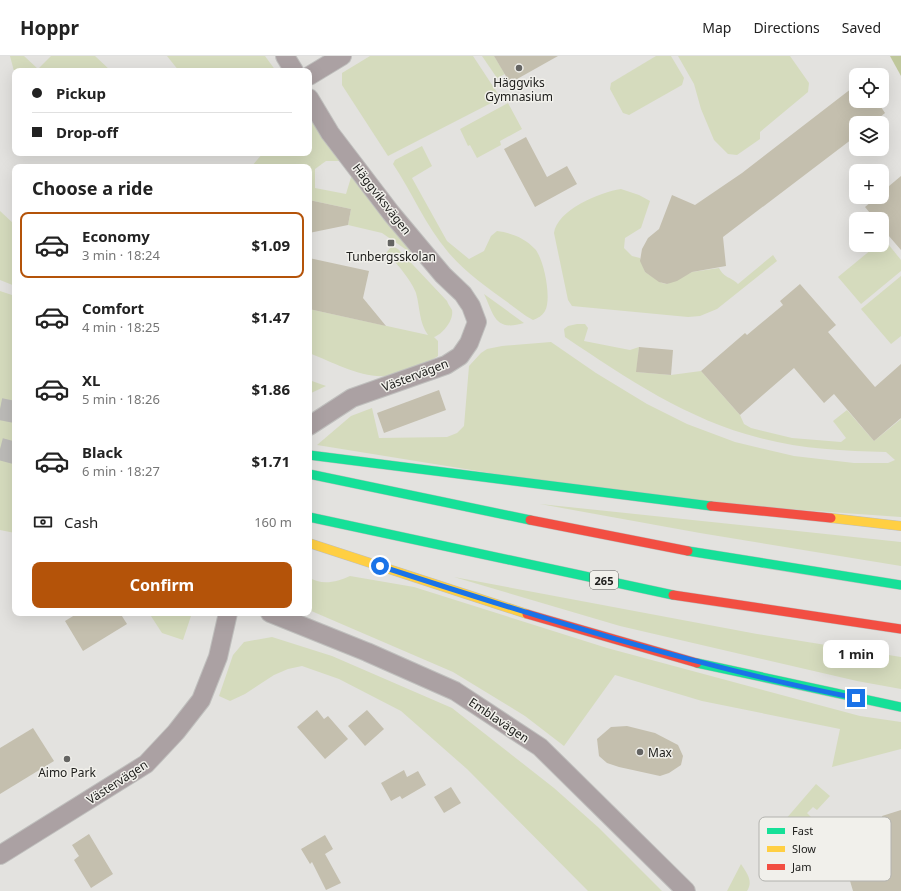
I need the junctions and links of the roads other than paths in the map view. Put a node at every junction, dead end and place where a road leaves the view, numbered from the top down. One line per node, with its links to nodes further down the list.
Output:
1 (285, 56): 3 (street)
2 (342, 56): 4 (street)
3 (292, 68)
4 (312, 74)
5 (312, 103): 6 (street, Häggviksvägen)
6 (463, 294): 7 (street, Västervägen)
7 (312, 424)
8 (312, 455): 11 (highway)
9 (312, 475): 13 (highway)
10 (312, 518): 16 (highway, 265)
11 (901, 526)
12 (312, 544): 17 (highway)
13 (901, 585)
14 (227, 616): 18 (street, Västervägen)
15 (277, 616): 19 (street, Emblavägen)
16 (901, 629)
17 (901, 706)
18 (0, 855)
19 (686, 891)

